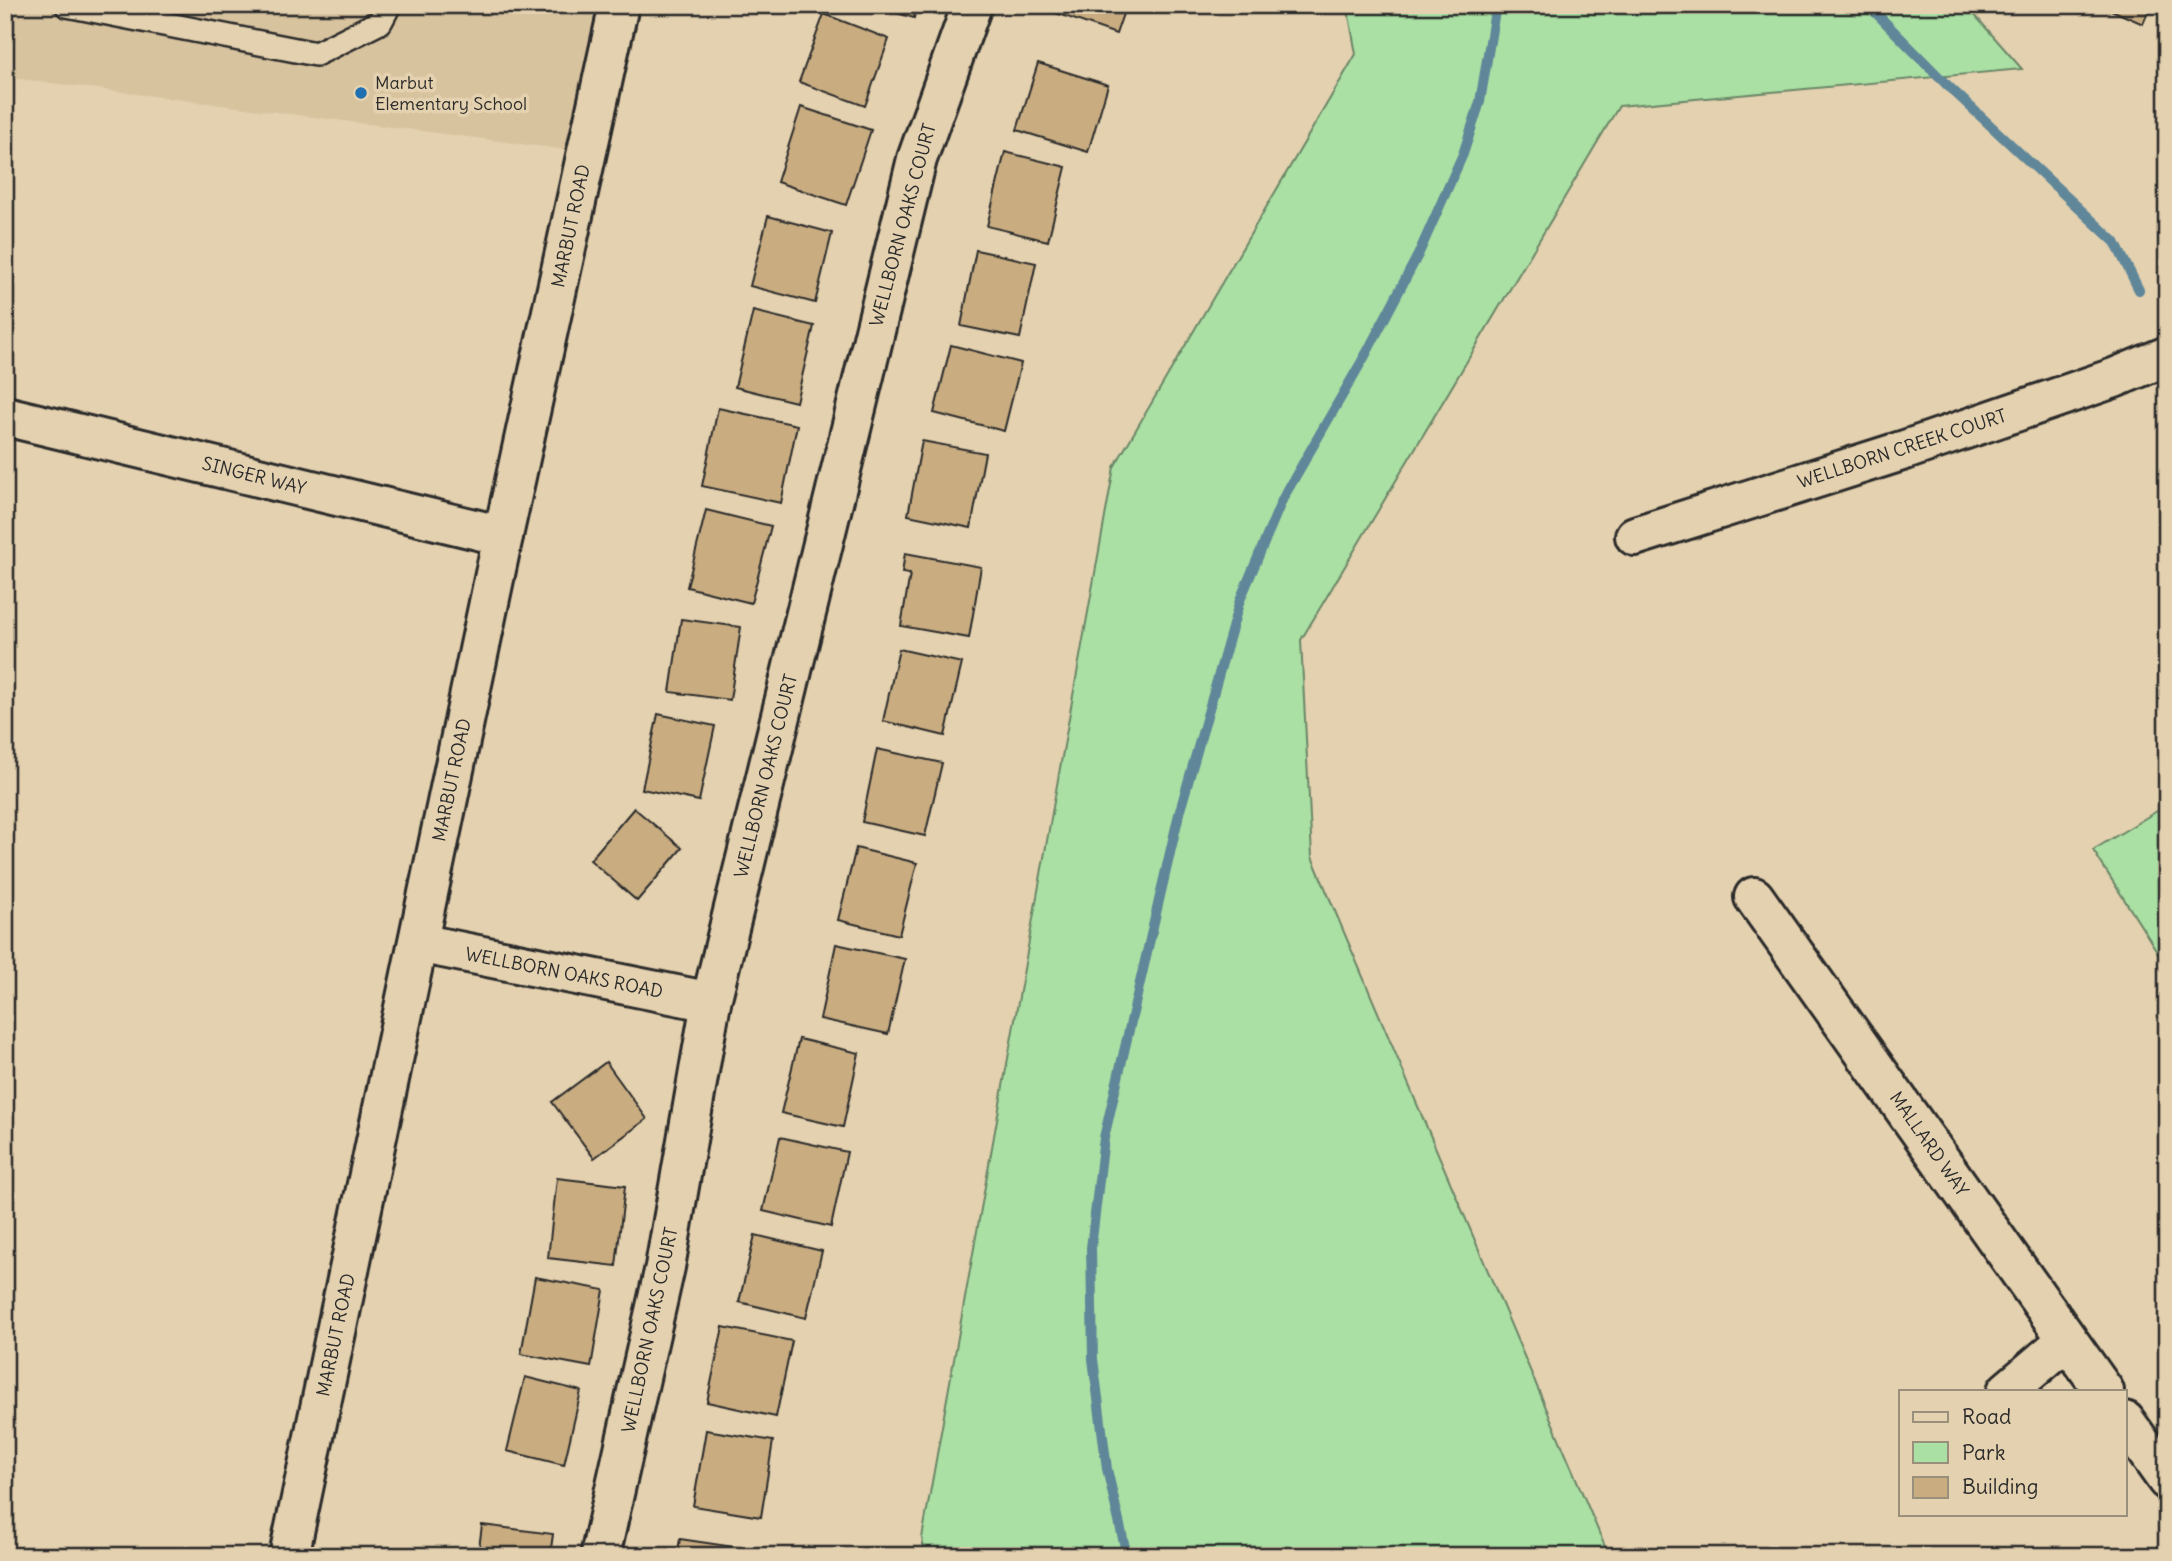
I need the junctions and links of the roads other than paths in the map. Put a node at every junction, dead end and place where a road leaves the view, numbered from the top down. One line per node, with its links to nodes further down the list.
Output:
1 (67, 5): 2 (lane)
2 (389, 5)
3 (619, 5): 7 (street, MARBUT ROAD)
4 (972, 5): 11 (street, WELLBORN OAKS COURT)
5 (2167, 356): 8 (street, WELLBORN CREEK COURT)
6 (5, 416): 7 (street, SINGER WAY)
7 (503, 536): 10 (street, MARBUT ROAD)
8 (1635, 536)
9 (1755, 897): 12 (street, MALLARD WAY)
10 (418, 943): 11 (street, WELLBORN OAKS ROAD); 17 (street, MARBUT ROAD)
11 (711, 1002): 18 (street, WELLBORN OAKS COURT)
12 (2067, 1340): 13 (street); 14 (street, MALLARD WAY)
13 (2008, 1390)
14 (2103, 1390)
15 (2126, 1422): 16 (street)
16 (2167, 1479)
17 (289, 1556)
18 (600, 1556)

